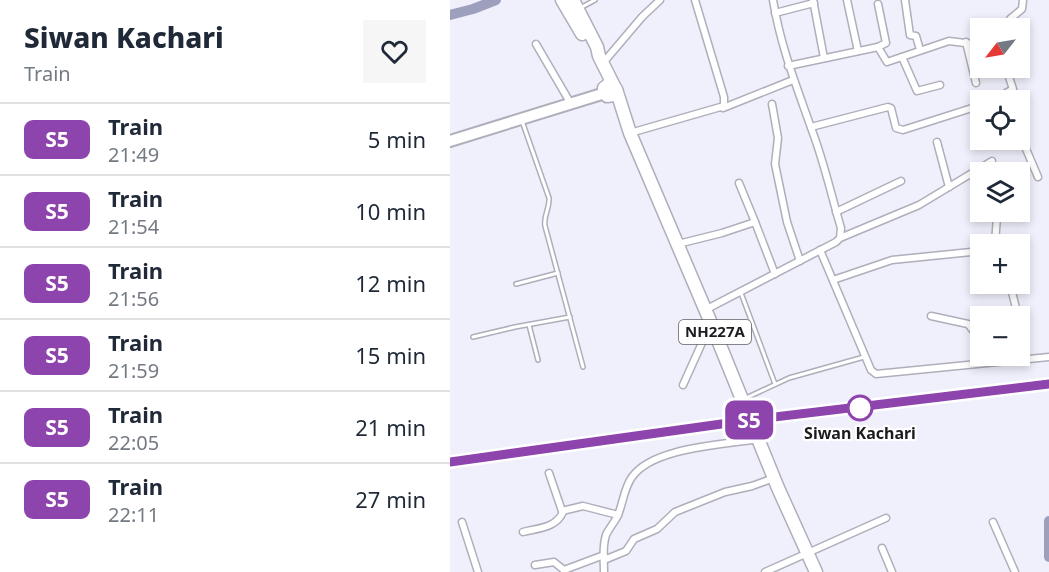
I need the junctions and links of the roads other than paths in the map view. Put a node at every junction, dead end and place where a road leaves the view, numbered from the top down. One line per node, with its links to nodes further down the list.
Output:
1 (562, 0): 22 (highway, NH227A)
2 (595, 0): 10 (lane)
3 (660, 0): 22 (street)
4 (695, 0): 30 (street)
5 (773, 0): 12 (street)
6 (848, 0): 19 (street)
7 (905, 0): 18 (street)
8 (1023, 0): 13 (street)
9 (814, 1): 12 (street); 21 (street)
10 (575, 4): 22 (highway, NH227A)
11 (878, 4): 17 (street)
12 (775, 13): 23 (street)
13 (1011, 18)
14 (966, 42): 15 (street); 18 (street); 25 (street)
15 (970, 43)
16 (537, 44): 28 (street)
17 (878, 47): 19 (street); 20 (street)
18 (920, 50): 20 (street)
19 (858, 51): 21 (street)
20 (902, 57): 26 (street)
21 (824, 58): 23 (street)
22 (601, 60): 27 (highway, NH227A)
23 (788, 66): 24 (street)
24 (793, 80): 30 (street); 33 (street)
25 (976, 83)
26 (940, 85)
27 (611, 90): 28 (main road); 34 (highway, NH227A)
28 (571, 104): 32 (main road)
29 (772, 104): 49 (street)
30 (723, 108): 34 (street)
31 (970, 109): 33 (street)
32 (521, 119): 35 (main road); 50 (lane)
33 (811, 128): 43 (street)
34 (630, 133): 46 (highway, NH227A)
35 (450, 141)
36 (937, 142): 42 (street)
37 (1026, 150): 39 (street)
38 (992, 161): 42 (street)
39 (1038, 177)
40 (901, 181): 43 (street)
41 (740, 183): 44 (street)
42 (949, 187): 45 (street)
43 (836, 212): 45 (street)
44 (754, 222): 46 (street); 51 (street)
45 (840, 237): 47 (street)
46 (677, 245): 55 (highway, NH227A)
47 (820, 250): 49 (street); 52 (street)
48 (970, 252): 52 (street)
49 (800, 261): 51 (street)
50 (558, 273): 53 (lane); 57 (lane)
51 (775, 274): 54 (street)
52 (833, 280): 62 (street)
53 (516, 284)
54 (741, 292): 55 (street); 68 (lane)
55 (705, 310): 58 (highway, NH227A)
56 (931, 316): 60 (street)
57 (570, 317): 59 (lane); 67 (lane)
58 (711, 323): 69 (street); 70 (highway, NH227A)
59 (529, 325): 61 (lane); 65 (lane)
60 (970, 327)
61 (473, 337)
62 (865, 356): 66 (street); 68 (lane)
63 (1049, 357): 64 (street)
64 (1030, 359)
65 (538, 360)
66 (970, 365)
67 (583, 367)
68 (775, 384): 70 (lane)
69 (683, 385)
70 (742, 400): 71 (highway, NH227A)
71 (758, 439): 73 (highway, NH227A); 75 (street)
72 (549, 473): 74 (street)
73 (774, 478): 81 (highway, NH227A); 82 (street)
74 (563, 512): 75 (street); 79 (street)
75 (618, 515): 82 (street)
76 (886, 518): 81 (street)
77 (462, 522): 84 (street)
78 (993, 522): 89 (street)
79 (523, 532)
80 (882, 548): 88 (street)
81 (807, 554): 86 (street); 87 (highway, NH227A)
82 (604, 558): 83 (street); 85 (street)
83 (535, 565)
84 (478, 572)
85 (604, 572)
86 (765, 572)
87 (816, 572)
88 (892, 572)
89 (1015, 572)

